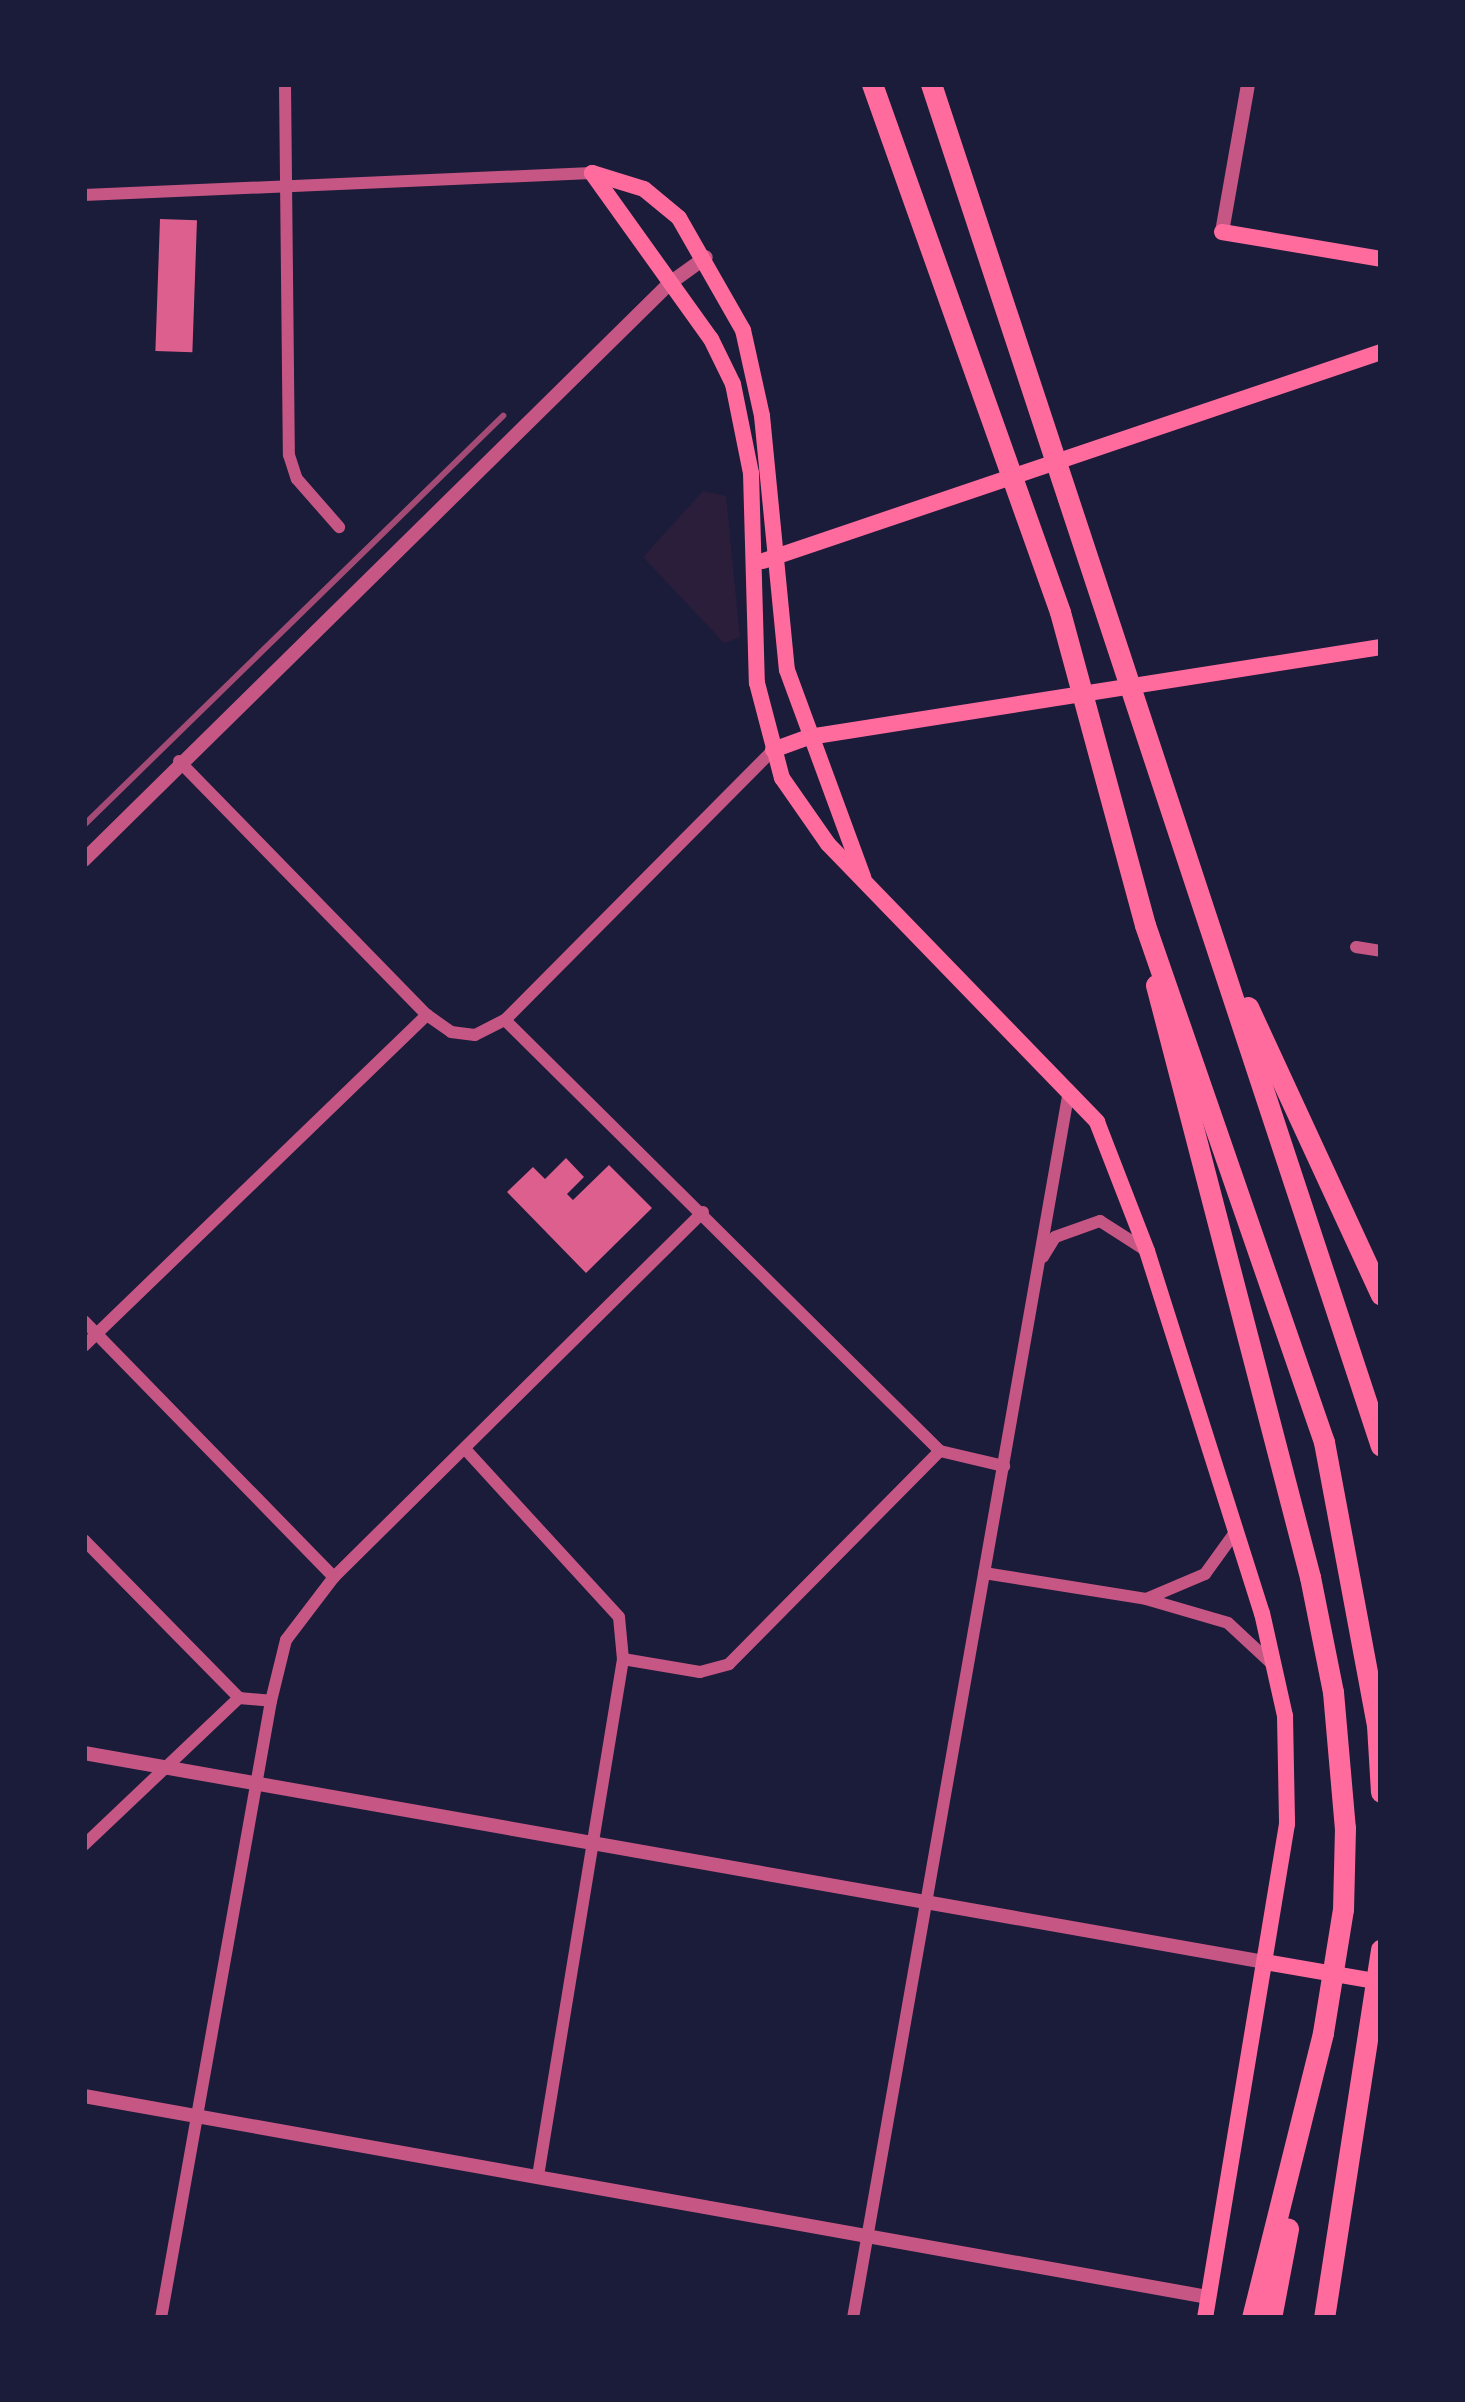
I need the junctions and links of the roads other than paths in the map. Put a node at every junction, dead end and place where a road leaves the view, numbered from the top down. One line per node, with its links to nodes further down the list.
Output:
1 (285, 84): 6 (street)
2 (872, 84): 22 (highway)
3 (931, 84): 20 (highway)
4 (1248, 84): 8 (street)
5 (592, 173): 6 (street); 9 (main road); 11 (main road)
6 (288, 188): 7 (street); 13 (street)
7 (84, 195)
8 (1222, 232): 10 (main road)
9 (706, 257): 11 (street); 14 (main road)
10 (1381, 259)
11 (670, 283): 14 (main road); 18 (street)
12 (1381, 352): 14 (main road)
13 (339, 526)
14 (763, 561): 16 (main road); 17 (main road)
15 (1381, 647): 16 (main road)
16 (809, 737): 17 (main road); 21 (main road)
17 (772, 750): 21 (main road); 26 (street)
18 (179, 761): 19 (street); 25 (street)
19 (84, 860)
20 (1192, 878): 31 (highway); 35 (highway)
21 (866, 883): 27 (main road)
22 (1145, 925): 51 (highway); 58 (highway)
23 (1356, 946): 24 (street)
24 (1381, 951)
25 (427, 1016): 26 (street); 33 (street)
26 (505, 1020): 28 (street)
27 (1069, 1089): 29 (main road); 30 (street)
28 (703, 1212): 36 (street); 37 (street)
29 (1147, 1251): 30 (street); 39 (main road)
30 (1039, 1263): 38 (street)
31 (1381, 1295)
32 (84, 1321): 33 (street)
33 (97, 1334): 34 (street); 42 (street)
34 (84, 1346)
35 (1381, 1446)
36 (466, 1450): 42 (street); 44 (street)
37 (940, 1451): 38 (street); 44 (street)
38 (1004, 1466): 41 (street)
39 (1235, 1531): 43 (street); 45 (main road)
40 (84, 1540): 46 (street)
41 (984, 1573): 43 (street); 54 (street)
42 (334, 1577): 47 (street)
43 (1146, 1599): 45 (street)
44 (623, 1659): 53 (street)
45 (1275, 1670): 56 (main road)
46 (239, 1698): 47 (street); 49 (street)
47 (271, 1700): 50 (street)
48 (84, 1754): 49 (street)
49 (160, 1771): 50 (street); 52 (street)
50 (254, 1786): 53 (street); 60 (street)
51 (1381, 1792)
52 (84, 1845)
53 (591, 1846): 54 (street); 61 (street)
54 (922, 1902): 56 (street); 62 (street)
55 (1381, 1949): 69 (highway)
56 (1270, 1963): 57 (main road); 63 (main road)
57 (1381, 1982)
58 (1323, 2033): 67 (highway); 68 (highway)
59 (84, 2096): 60 (street)
60 (196, 2115): 61 (street); 64 (street)
61 (538, 2176): 62 (street)
62 (867, 2232): 63 (street); 65 (street)
63 (1208, 2297): 66 (main road)
64 (161, 2318)
65 (853, 2318)
66 (1204, 2318)
67 (1252, 2318)
68 (1271, 2318)
69 (1324, 2318)

